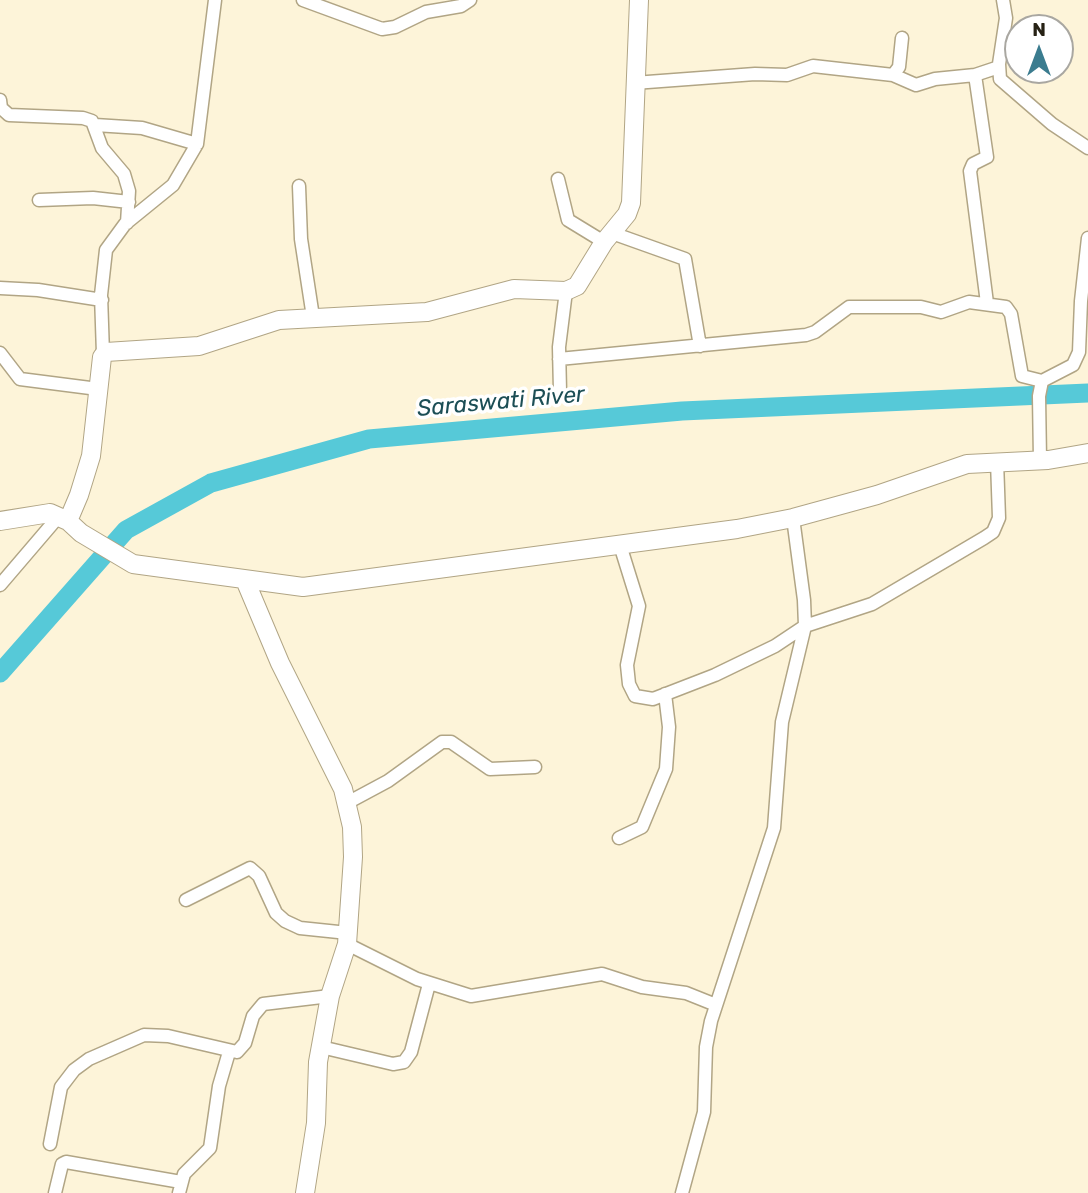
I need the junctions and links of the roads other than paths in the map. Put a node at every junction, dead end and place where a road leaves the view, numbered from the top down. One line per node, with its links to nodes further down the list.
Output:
1 (215, 0): 13 (street)
2 (303, 0): 3 (street)
3 (470, 0)
4 (639, 0): 10 (street)
5 (1003, 0): 7 (street)
6 (902, 38): 8 (street)
7 (999, 67): 9 (street); 14 (street)
8 (893, 75): 9 (street); 10 (street)
9 (975, 75): 25 (street)
10 (634, 83): 21 (street)
11 (0, 100): 12 (street)
12 (95, 125): 13 (street); 18 (street)
13 (197, 145): 19 (street)
14 (1088, 148)
15 (558, 179): 21 (street)
16 (299, 186): 26 (street)
17 (39, 200): 18 (street)
18 (129, 202): 19 (street)
19 (127, 222): 24 (street)
20 (1088, 237): 27 (street)
21 (608, 238): 23 (street); 28 (street)
22 (0, 288): 24 (street)
23 (566, 291): 26 (street); 31 (street)
24 (102, 300): 30 (street)
25 (987, 303): 28 (street); 32 (street)
26 (313, 317): 30 (street)
27 (1084, 322): 32 (street)
28 (700, 346): 31 (street)
29 (0, 353): 33 (street)
30 (103, 354): 33 (street)
31 (559, 359): 34 (street)
32 (1042, 382): 36 (street)
33 (98, 389): 40 (street)
34 (560, 391)
35 (1088, 453): 36 (street)
36 (1040, 460): 37 (street)
37 (997, 461): 38 (street); 44 (street)
38 (793, 518): 41 (street); 44 (street)
39 (0, 521): 40 (street)
40 (69, 523): 42 (street); 43 (street)
41 (620, 545): 42 (street); 45 (street)
42 (245, 580): 47 (street)
43 (0, 585)
44 (805, 626): 45 (street); 53 (street)
45 (665, 694): 48 (street)
46 (536, 767): 47 (street)
47 (347, 803): 50 (street)
48 (619, 838)
49 (186, 900): 50 (street)
50 (348, 938): 51 (street); 52 (street)
51 (429, 984): 53 (street); 54 (street)
52 (330, 996): 54 (street); 55 (street)
53 (716, 1005): 60 (street)
54 (320, 1047): 59 (street)
55 (229, 1052): 56 (street); 57 (street)
56 (50, 1144)
57 (180, 1187): 58 (street)
58 (55, 1193)
59 (305, 1193)
60 (682, 1193)

